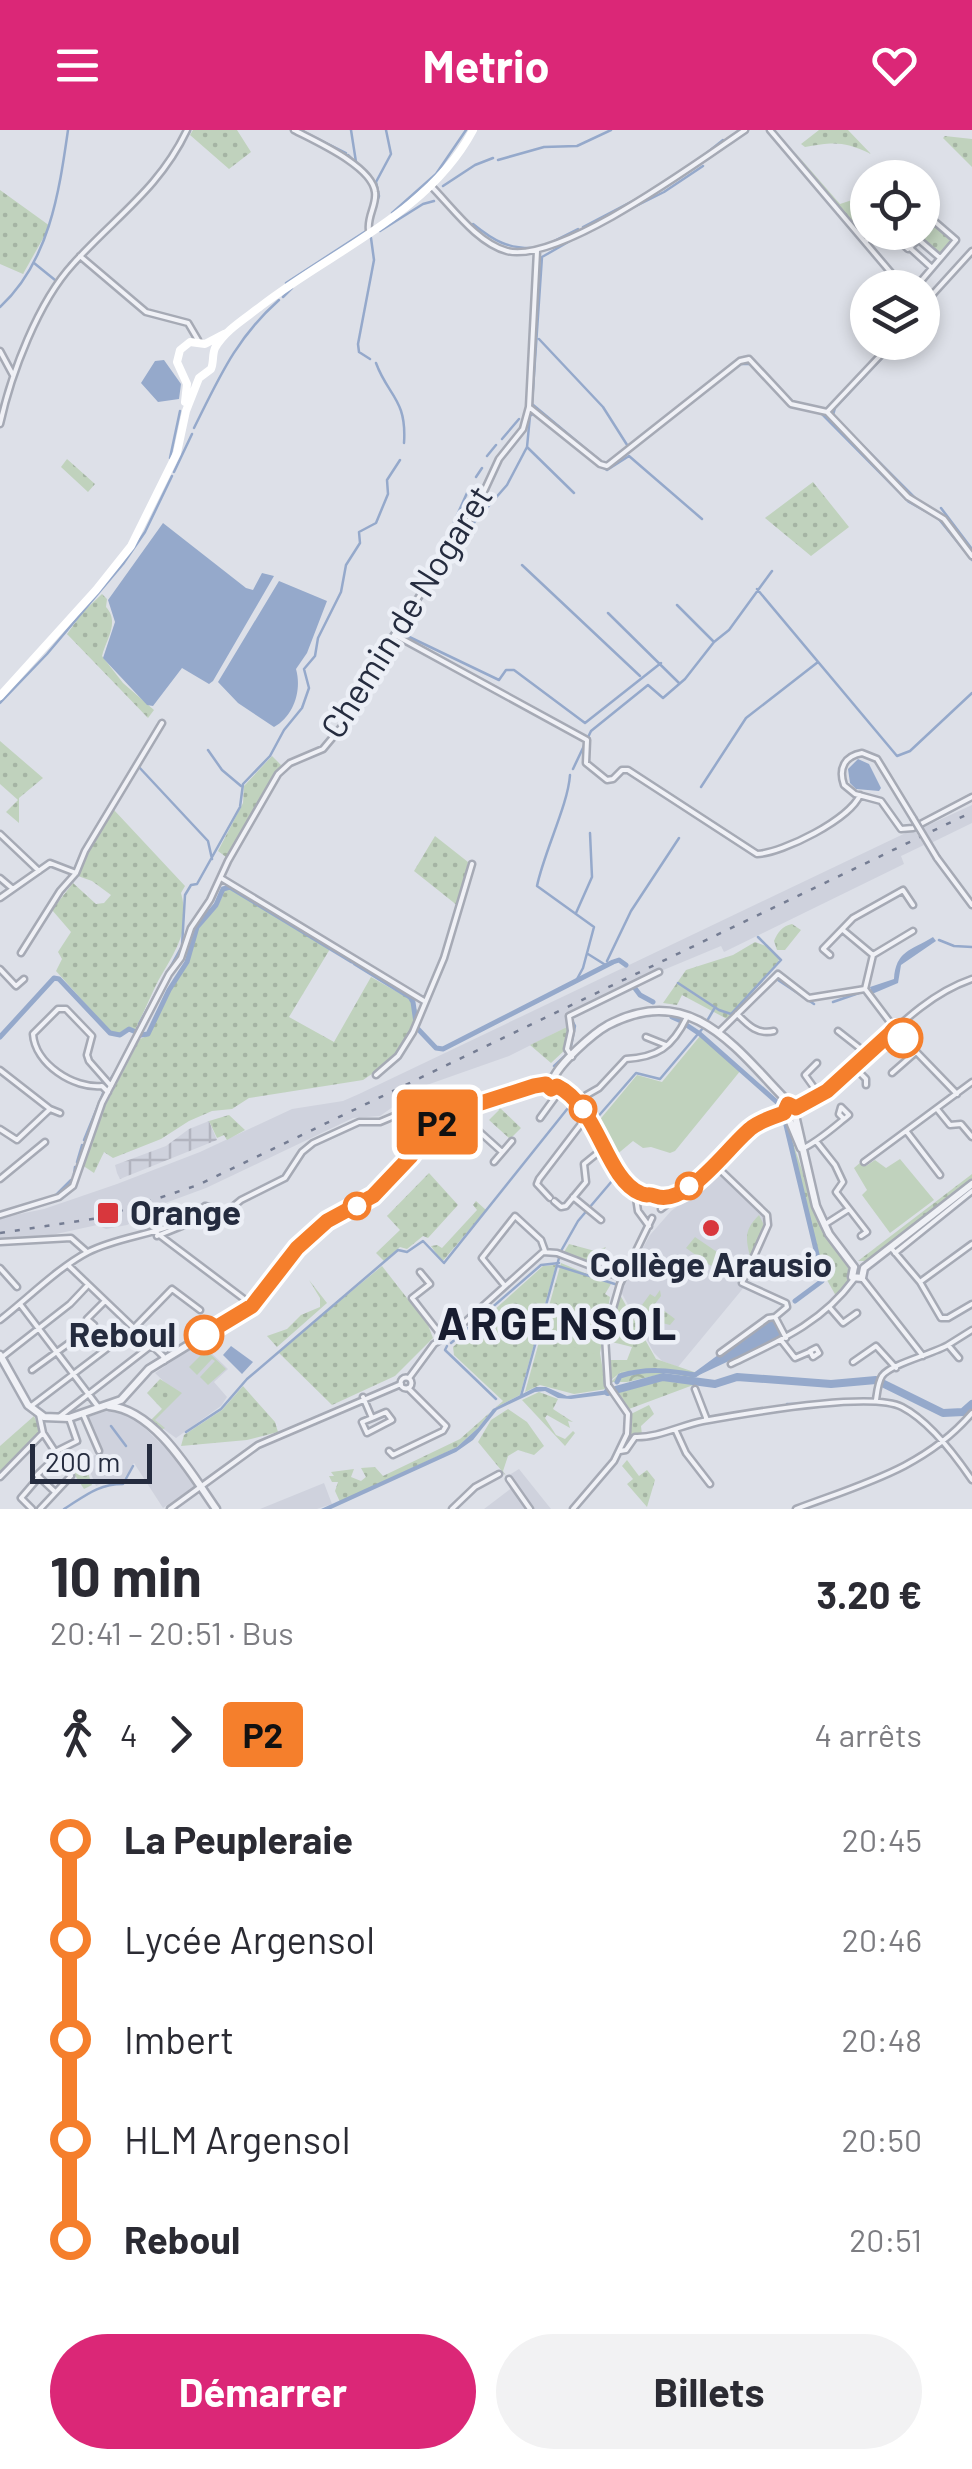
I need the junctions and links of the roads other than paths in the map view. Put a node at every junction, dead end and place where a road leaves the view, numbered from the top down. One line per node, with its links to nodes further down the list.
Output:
1 (187, 130): 15 (street)
2 (294, 130): 9 (street)
3 (472, 130): 6 (main road)
4 (746, 130): 14 (street)
5 (770, 130): 7 (street)
6 (431, 186): 9 (main road); 14 (street)
7 (850, 225)
8 (940, 225): 16 (street)
9 (374, 230): 20 (main road)
10 (871, 250): 18 (street)
11 (912, 250): 17 (street)
12 (932, 250): 16 (street)
13 (972, 250): 19 (street)
14 (537, 251): 28 (street, Chemin de Nogaret)
15 (80, 256): 21 (street); 25 (street)
16 (940, 258): 17 (street)
17 (932, 268)
18 (888, 270)
19 (940, 286)
20 (228, 332): 21 (main road); 23 (main road)
21 (197, 343): 23 (main road); 26 (main road)
22 (0, 351): 25 (street)
23 (213, 353): 27 (main road)
24 (876, 360): 30 (street)
25 (12, 375): 31 (street)
26 (186, 375): 27 (main road); 29 (main road)
27 (198, 378): 29 (main road)
28 (530, 408): 30 (street); 33 (street, Chemin de Nogaret)
29 (186, 411): 34 (main road)
30 (827, 412): 32 (street)
31 (0, 424)
32 (972, 556)
33 (395, 634): 36 (street); 43 (street, Chemin de Nogaret)
34 (0, 696)
35 (162, 722): 41 (street)
36 (860, 795): 37 (street); 47 (street, bridge)
37 (972, 797)
38 (0, 834): 40 (street)
39 (472, 864): 58 (street)
40 (39, 871): 41 (street); 44 (street)
41 (76, 873): 50 (street)
42 (0, 878): 44 (street)
43 (220, 878): 58 (street); 78 (street, Chemin de Nogaret)
44 (13, 889): 45 (street)
45 (0, 898)
46 (912, 904): 48 (street)
47 (972, 905)
48 (843, 930): 51 (street); 52 (street)
49 (914, 930): 52 (street)
50 (21, 954)
51 (830, 955)
52 (873, 955): 57 (street)
53 (2, 971): 55 (street)
54 (659, 972): 69 (street)
55 (24, 979)
56 (972, 979): 61 (street)
57 (865, 989): 60 (street); 61 (street)
58 (424, 1001): 74 (street)
59 (688, 1014): 64 (street); 66 (street); 69 (street)
60 (737, 1014): 62 (street); 64 (street)
61 (895, 1029): 67 (street); 68 (street)
62 (774, 1031)
63 (838, 1031): 68 (street)
64 (717, 1034): 84 (street)
65 (646, 1037): 66 (street)
66 (666, 1044): 81 (street)
67 (916, 1052): 73 (street); 79 (street)
68 (866, 1054): 71 (street)
69 (572, 1057): 77 (street)
70 (817, 1063): 80 (street)
71 (853, 1066): 76 (street); 80 (street)
72 (0, 1070): 82 (street)
73 (892, 1073)
74 (376, 1075)
75 (972, 1082): 79 (street)
76 (866, 1085)
77 (553, 1088): 81 (street); 86 (street); 87 (street)
78 (110, 1089): 78 (street); 118 (street, Chemin de Nogaret)
79 (956, 1094): 83 (street)
80 (820, 1096): 84 (street)
81 (578, 1100): 88 (street)
82 (50, 1109): 85 (street); 91 (street)
83 (937, 1109): 92 (street); 93 (street)
84 (790, 1111): 98 (street); 102 (street)
85 (60, 1112)
86 (446, 1116): 90 (street); 99 (street)
87 (540, 1118)
88 (589, 1119): 97 (street); 108 (street)
89 (844, 1120): 94 (street)
90 (430, 1126): 116 (street); 148 (street)
91 (0, 1129)
92 (907, 1132): 101 (street); 103 (street)
93 (972, 1137)
94 (816, 1141): 98 (street); 115 (street)
95 (45, 1142): 104 (street)
96 (512, 1142): 99 (street)
97 (605, 1146): 106 (street); 108 (street)
98 (802, 1149): 125 (street)
99 (502, 1152): 100 (street)
100 (494, 1162)
101 (864, 1162)
102 (716, 1164): 109 (street); 152 (street)
103 (940, 1175)
104 (0, 1180)
105 (972, 1188): 131 (street)
106 (635, 1191): 107 (street); 111 (street)
107 (648, 1195): 110 (street); 111 (street)
108 (573, 1198): 124 (street)
109 (671, 1199): 110 (street); 114 (street)
110 (659, 1200): 114 (street)
111 (639, 1202): 120 (street)
112 (0, 1207): 118 (street)
113 (215, 1209): 116 (street); 117 (street); 119 (street)
114 (661, 1209): 121 (street)
115 (849, 1209): 125 (street); 128 (street)
116 (227, 1211): 119 (street)
117 (199, 1212): 122 (street); 123 (street)
118 (4, 1214)
119 (218, 1217): 123 (street)
120 (644, 1218): 121 (street); 126 (street)
121 (652, 1218): 126 (street)
122 (190, 1220): 123 (street); 127 (street)
123 (199, 1220)
124 (601, 1220)
125 (824, 1225): 135 (street)
126 (650, 1227): 139 (street)
127 (155, 1234): 133 (street); 148 (street)
128 (861, 1236)
129 (0, 1242): 133 (street)
130 (972, 1244): 141 (street)
131 (892, 1250): 137 (street); 141 (street)
132 (545, 1251): 139 (street); 143 (street); 143 (street)
133 (88, 1252): 134 (street)
134 (69, 1266): 142 (street); 146 (street)
135 (854, 1267): 137 (street); 140 (street)
136 (0, 1268): 144 (street)
137 (864, 1268): 140 (street)
138 (420, 1272): 158 (street)
139 (622, 1278): 196 (street)
140 (858, 1278): 149 (street); 165 (street)
141 (920, 1282): 147 (street)
142 (88, 1286): 145 (street); 154 (street)
143 (506, 1286): 158 (street)
144 (17, 1287)
145 (104, 1301): 155 (street); 162 (street)
146 (20, 1304): 153 (street); 154 (street)
147 (972, 1304)
148 (252, 1306): 169 (street)
149 (830, 1308): 151 (street); 159 (street)
150 (200, 1310): 155 (street)
151 (858, 1313)
152 (774, 1317): 159 (street); 164 (street)
153 (0, 1320)
154 (39, 1328): 162 (street); 166 (street)
155 (134, 1328): 160 (street); 173 (street)
156 (972, 1330): 161 (street)
157 (166, 1334): 160 (street)
158 (444, 1339): 174 (street)
159 (784, 1339): 163 (street); 170 (street)
160 (152, 1345): 169 (street); 178 (street)
161 (948, 1345): 165 (street); 167 (street)
162 (58, 1352): 172 (street); 173 (street)
163 (809, 1352)
164 (720, 1353)
165 (924, 1356): 171 (street)
166 (1, 1357): 182 (street)
167 (959, 1358)
168 (853, 1362): 171 (street)
169 (160, 1363): 181 (street)
170 (731, 1364)
171 (896, 1368): 180 (street)
172 (32, 1370)
173 (74, 1374): 178 (street); 182 (street)
174 (409, 1378): 175 (street); 176 (street)
175 (400, 1384): 176 (street); 179 (street)
176 (408, 1388): 195 (street)
177 (695, 1389): 190 (street)
178 (89, 1393): 183 (street); 189 (street)
179 (364, 1397): 188 (street); 204 (street)
180 (876, 1400): 190 (street); 193 (street)
181 (126, 1403): 183 (street); 204 (street)
182 (30, 1407): 184 (street)
183 (104, 1407): 185 (street)
184 (39, 1414): 189 (street); 192 (street)
185 (83, 1414): 187 (street); 194 (street)
186 (972, 1414): 193 (street)
187 (69, 1418): 189 (street); 197 (street)
188 (372, 1418): 188 (street)
189 (58, 1420)
190 (707, 1420): 191 (street)
191 (674, 1428): 196 (street); 203 (street)
192 (43, 1432): 197 (street); 199 (street)
193 (943, 1444): 202 (street); 213 (street)
194 (99, 1451)
195 (388, 1451)
196 (620, 1452): 212 (street)
197 (56, 1454): 200 (street); 205 (street)
198 (499, 1474): 210 (street)
199 (0, 1477)
200 (38, 1477): 205 (street); 206 (street)
201 (509, 1479): 211 (street)
202 (972, 1480)
203 (710, 1484)
204 (202, 1488): 208 (street); 209 (street)
205 (55, 1492): 207 (street)
206 (32, 1509)
207 (40, 1509)
208 (170, 1509)
209 (216, 1509)
210 (452, 1509)
211 (530, 1509)
212 (573, 1509)
213 (796, 1509)

